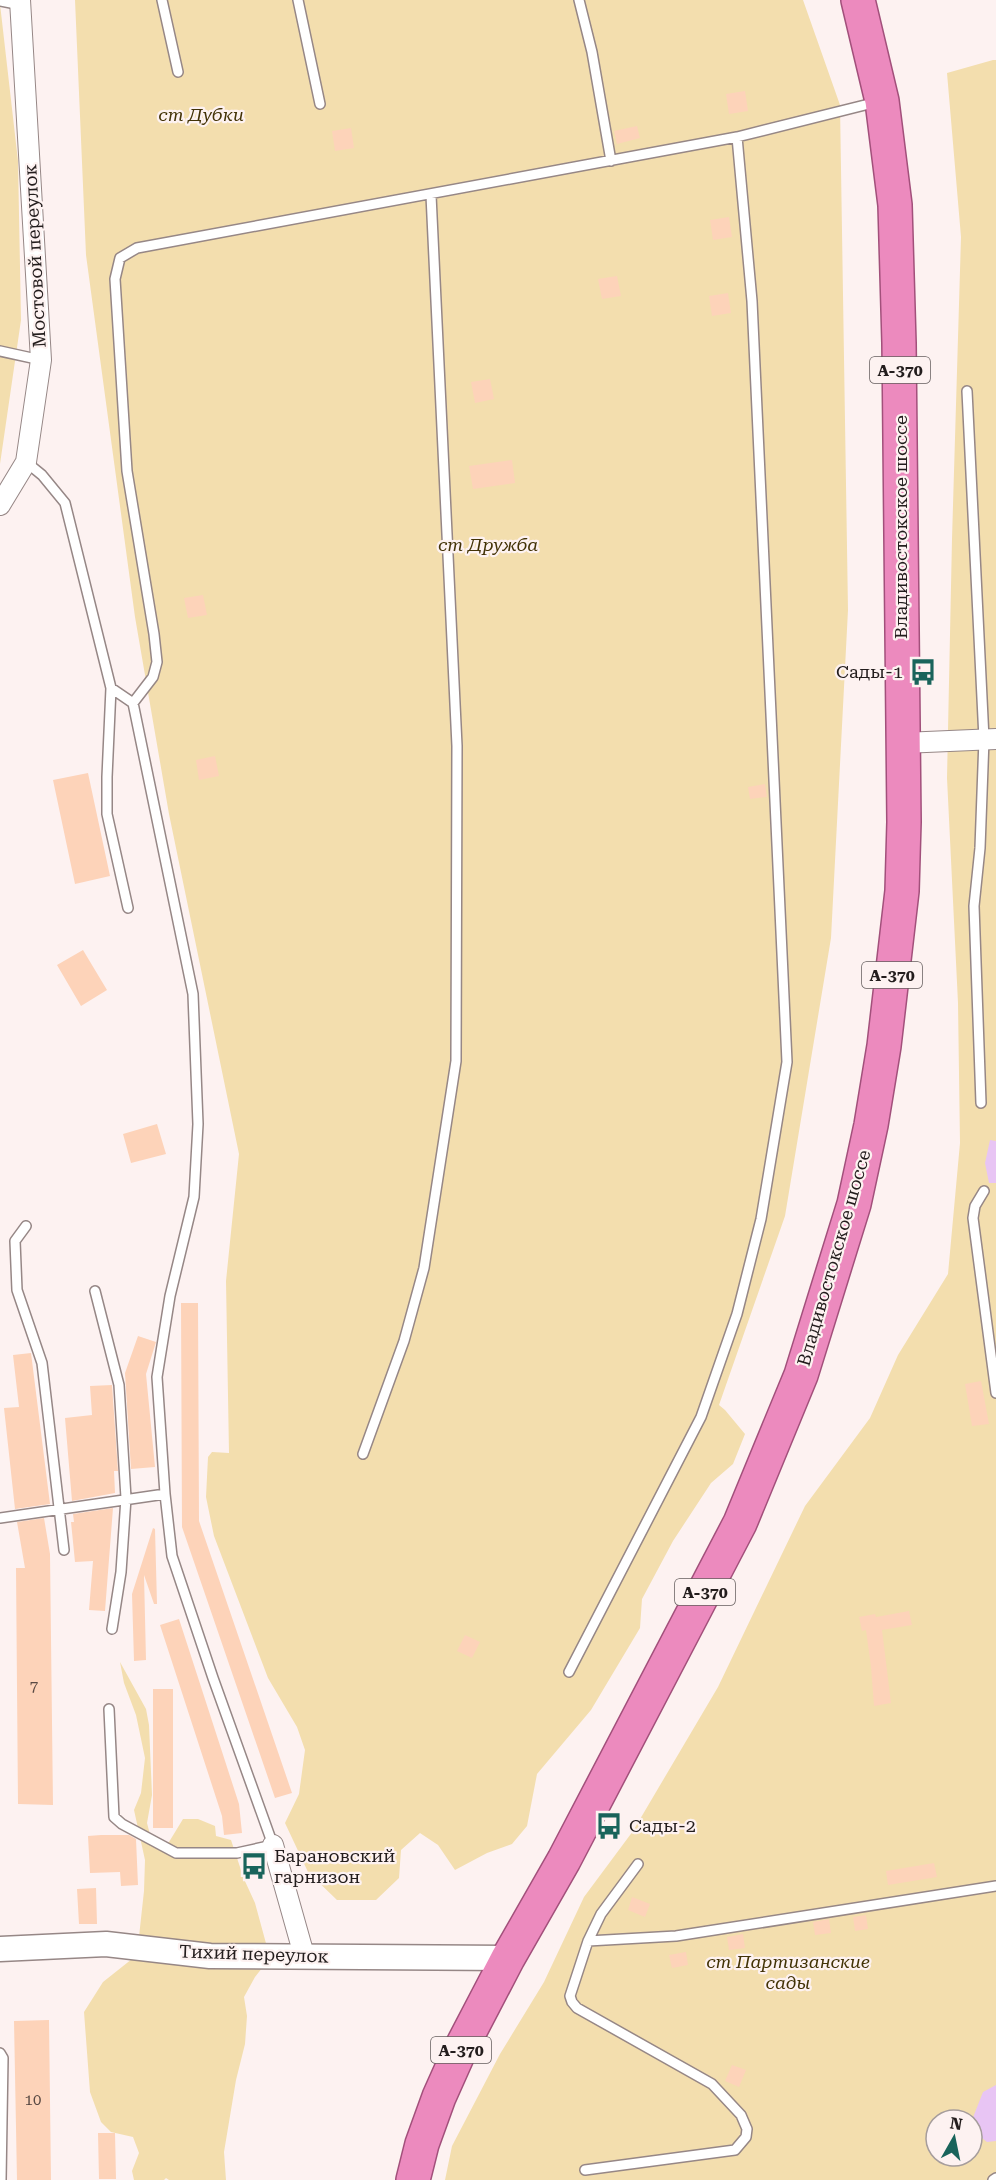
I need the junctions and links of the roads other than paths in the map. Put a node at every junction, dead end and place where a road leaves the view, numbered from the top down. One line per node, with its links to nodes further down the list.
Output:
1 (162, 0): 7 (lane)
2 (298, 0): 9 (lane)
3 (579, 0): 11 (lane)
4 (858, 0): 8 (highway, Владивостокское шоссе / А-370)
5 (0, 1): 6 (lane)
6 (20, 3): 14 (street, Мостовой переулок)
7 (178, 72)
8 (882, 101): 10 (lane); 21 (highway, Владивостокское шоссе / А-370)
9 (320, 104)
10 (737, 137): 11 (lane); 35 (lane)
11 (611, 161): 12 (lane)
12 (431, 195): 19 (lane); 28 (lane)
13 (0, 351): 14 (lane)
14 (41, 360): 16 (street, Мостовой переулок)
15 (967, 391): 20 (lane)
16 (26, 462): 17 (street, Мостовой переулок); 18 (lane)
17 (0, 505)
18 (111, 688): 19 (lane); 22 (lane)
19 (134, 703): 29 (lane)
20 (990, 739): 21 (street); 23 (lane)
21 (903, 743): 43 (highway, Владивостокское шоссе / А-370)
22 (128, 908)
23 (981, 1103)
24 (984, 1191): 27 (lane)
25 (26, 1226): 31 (lane)
26 (95, 1291): 30 (lane)
27 (996, 1393)
28 (363, 1454)
29 (165, 1494): 30 (lane); 37 (lane)
30 (126, 1498): 31 (lane); 34 (lane)
31 (60, 1510): 32 (lane); 33 (lane)
32 (0, 1518)
33 (64, 1550)
34 (112, 1629)
35 (569, 1671)
36 (109, 1709): 37 (lane)
37 (273, 1845): 42 (street)
38 (638, 1864): 40 (lane)
39 (996, 1886): 40 (lane)
40 (588, 1941): 45 (lane)
41 (0, 1949): 42 (street, Тихий переулок)
42 (304, 1956): 43 (street, Тихий переулок)
43 (508, 1958): 47 (highway, Владивостокское шоссе / А-370)
44 (0, 2053): 46 (lane)
45 (585, 2170)
46 (1, 2180)
47 (413, 2180)

